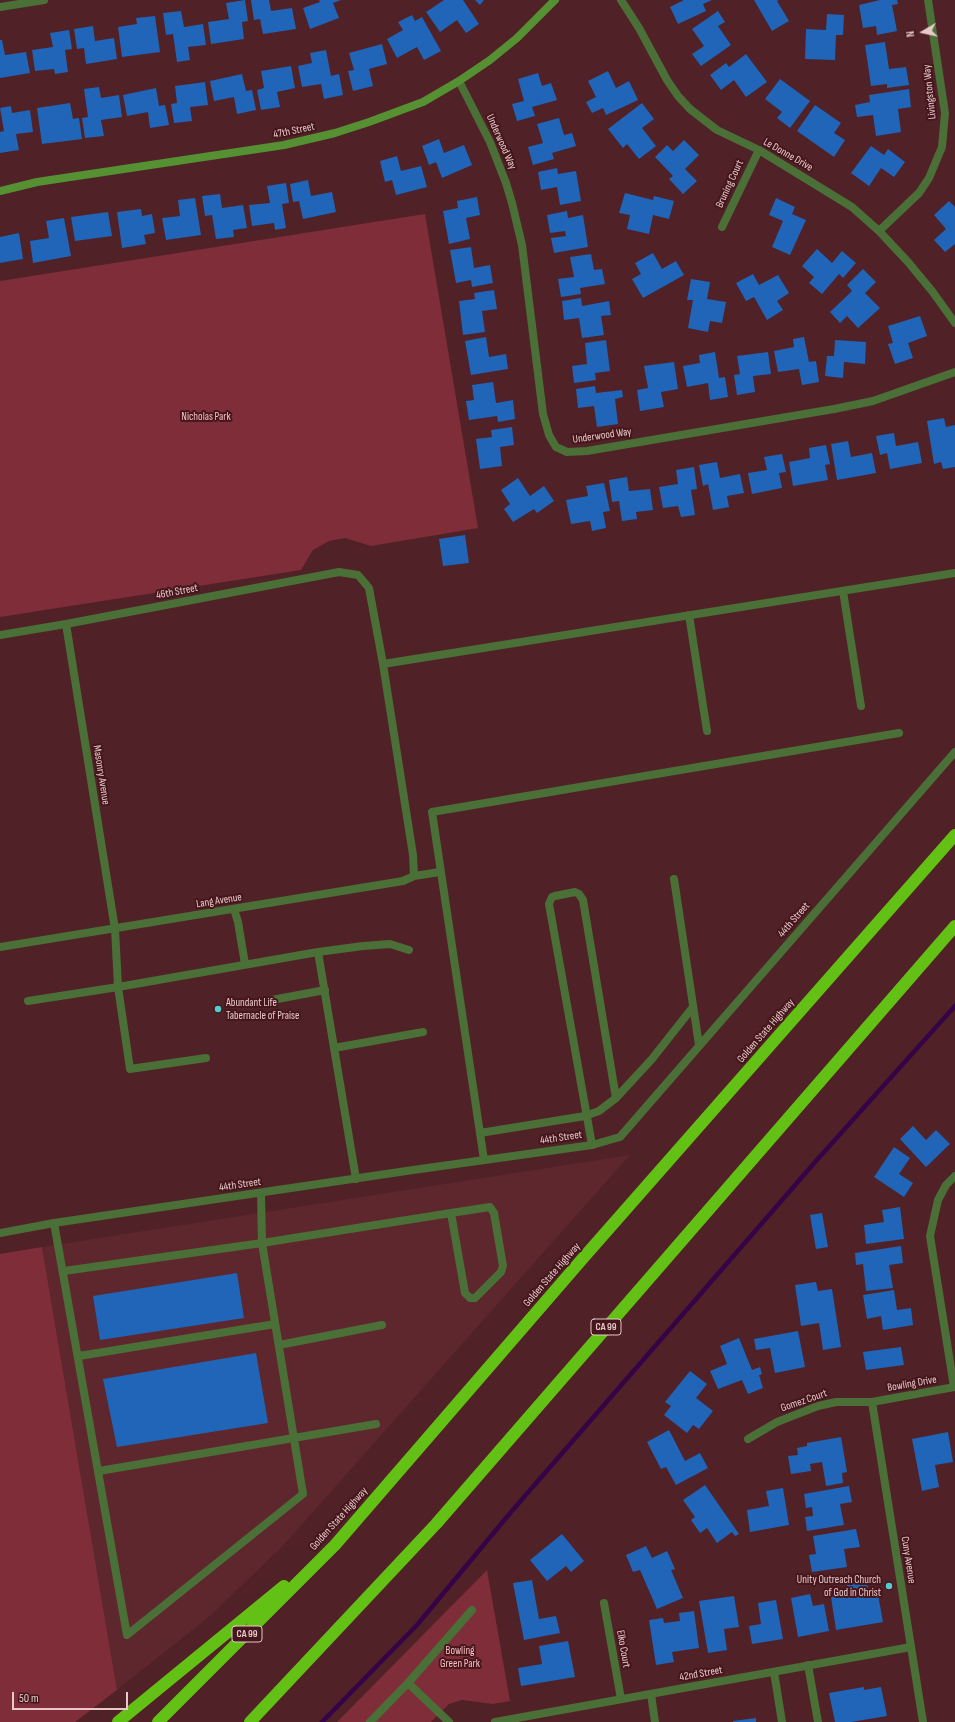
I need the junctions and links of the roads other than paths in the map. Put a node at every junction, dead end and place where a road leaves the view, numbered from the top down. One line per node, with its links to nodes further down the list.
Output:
1 (44, 0): 5 (street)
2 (555, 0): 6 (street, 47th Street)
3 (621, 0): 7 (street, Le Donne Drive)
4 (928, 0): 10 (street, Livingston Way)
5 (0, 7)
6 (459, 81): 8 (street, 47th Street); 12 (street, Underwood Way)
7 (759, 150): 9 (street, Bruning Court); 10 (street, Le Donne Drive)
8 (0, 191)
9 (722, 227)
10 (879, 231): 11 (street, Le Donne Drive)
11 (955, 323)
12 (955, 372)
13 (955, 573): 14 (street)
14 (844, 591): 15 (street); 19 (street)
15 (689, 615): 18 (street); 20 (street)
16 (66, 624): 17 (street, 46th Street); 18 (street, 46th Street); 29 (street, Masonry Avenue)
17 (0, 635)
18 (383, 664): 25 (street)
19 (861, 706)
20 (707, 731)
21 (899, 733): 24 (street)
22 (955, 752): 40 (street, 44th Street)
23 (955, 835): 66 (highway, Golden State Highway / CA 99)
24 (440, 872): 25 (street, Lang Avenue); 45 (street)
25 (414, 876): 27 (street, Lang Avenue)
26 (674, 880): 38 (street)
27 (234, 909): 29 (street, Lang Avenue); 33 (street)
28 (955, 926): 77 (highway, CA 99)
29 (115, 929): 30 (street, Lang Avenue); 34 (street, Masonry Avenue)
30 (0, 947)
31 (409, 950): 32 (street)
32 (318, 952): 33 (street); 35 (street)
33 (245, 964): 34 (street)
34 (118, 987): 37 (street); 42 (street, Masonry Avenue)
35 (325, 990): 36 (street); 41 (street)
36 (272, 1000)
37 (28, 1001)
38 (693, 1007): 40 (street); 43 (street)
39 (423, 1032): 41 (street)
40 (699, 1045): 46 (street, 44th Street)
41 (334, 1048): 49 (street)
42 (206, 1058)
43 (616, 1098): 44 (street); 44 (street)
44 (585, 1116): 45 (street); 46 (street)
45 (480, 1133): 47 (street)
46 (592, 1145): 47 (street, 44th Street)
47 (484, 1160): 49 (street, 44th Street)
48 (955, 1176): 60 (street)
49 (356, 1179): 50 (street, 44th Street)
50 (261, 1193): 52 (street, 44th Street); 54 (street)
51 (451, 1213): 51 (street); 54 (street)
52 (54, 1223): 53 (street, 44th Street); 55 (street)
53 (0, 1233)
54 (262, 1243): 55 (street); 56 (street)
55 (64, 1271): 59 (street)
56 (275, 1324): 58 (street); 59 (street)
57 (382, 1325): 58 (street)
58 (279, 1345): 63 (street)
59 (79, 1356): 65 (street)
60 (955, 1387): 61 (street, Bowling Drive)
61 (872, 1402): 64 (street, Gomez Court); 69 (street, Cuny Avenue)
62 (376, 1424): 63 (street)
63 (294, 1437): 65 (street); 65 (street)
64 (748, 1439)
65 (99, 1471)
66 (335, 1545): 75 (highway); 76 (highway, Golden State Highway / CA 99)
67 (604, 1603): 74 (street, Elko Court)
68 (472, 1610): 72 (street)
69 (911, 1647): 70 (street, 42nd Street); 84 (street, Cuny Avenue)
70 (808, 1665): 71 (street, 42nd Street); 83 (street)
71 (774, 1672): 73 (street, 42nd Street); 82 (street)
72 (408, 1683): 78 (street); 79 (street)
73 (651, 1694): 74 (street, 42nd Street); 81 (street)
74 (621, 1699): 80 (street, 42nd Street)
75 (118, 1722)
76 (158, 1722)
77 (250, 1722)
78 (370, 1722)
79 (449, 1722)
80 (495, 1722)
81 (655, 1722)
82 (782, 1722)
83 (818, 1722)
84 (923, 1722)

